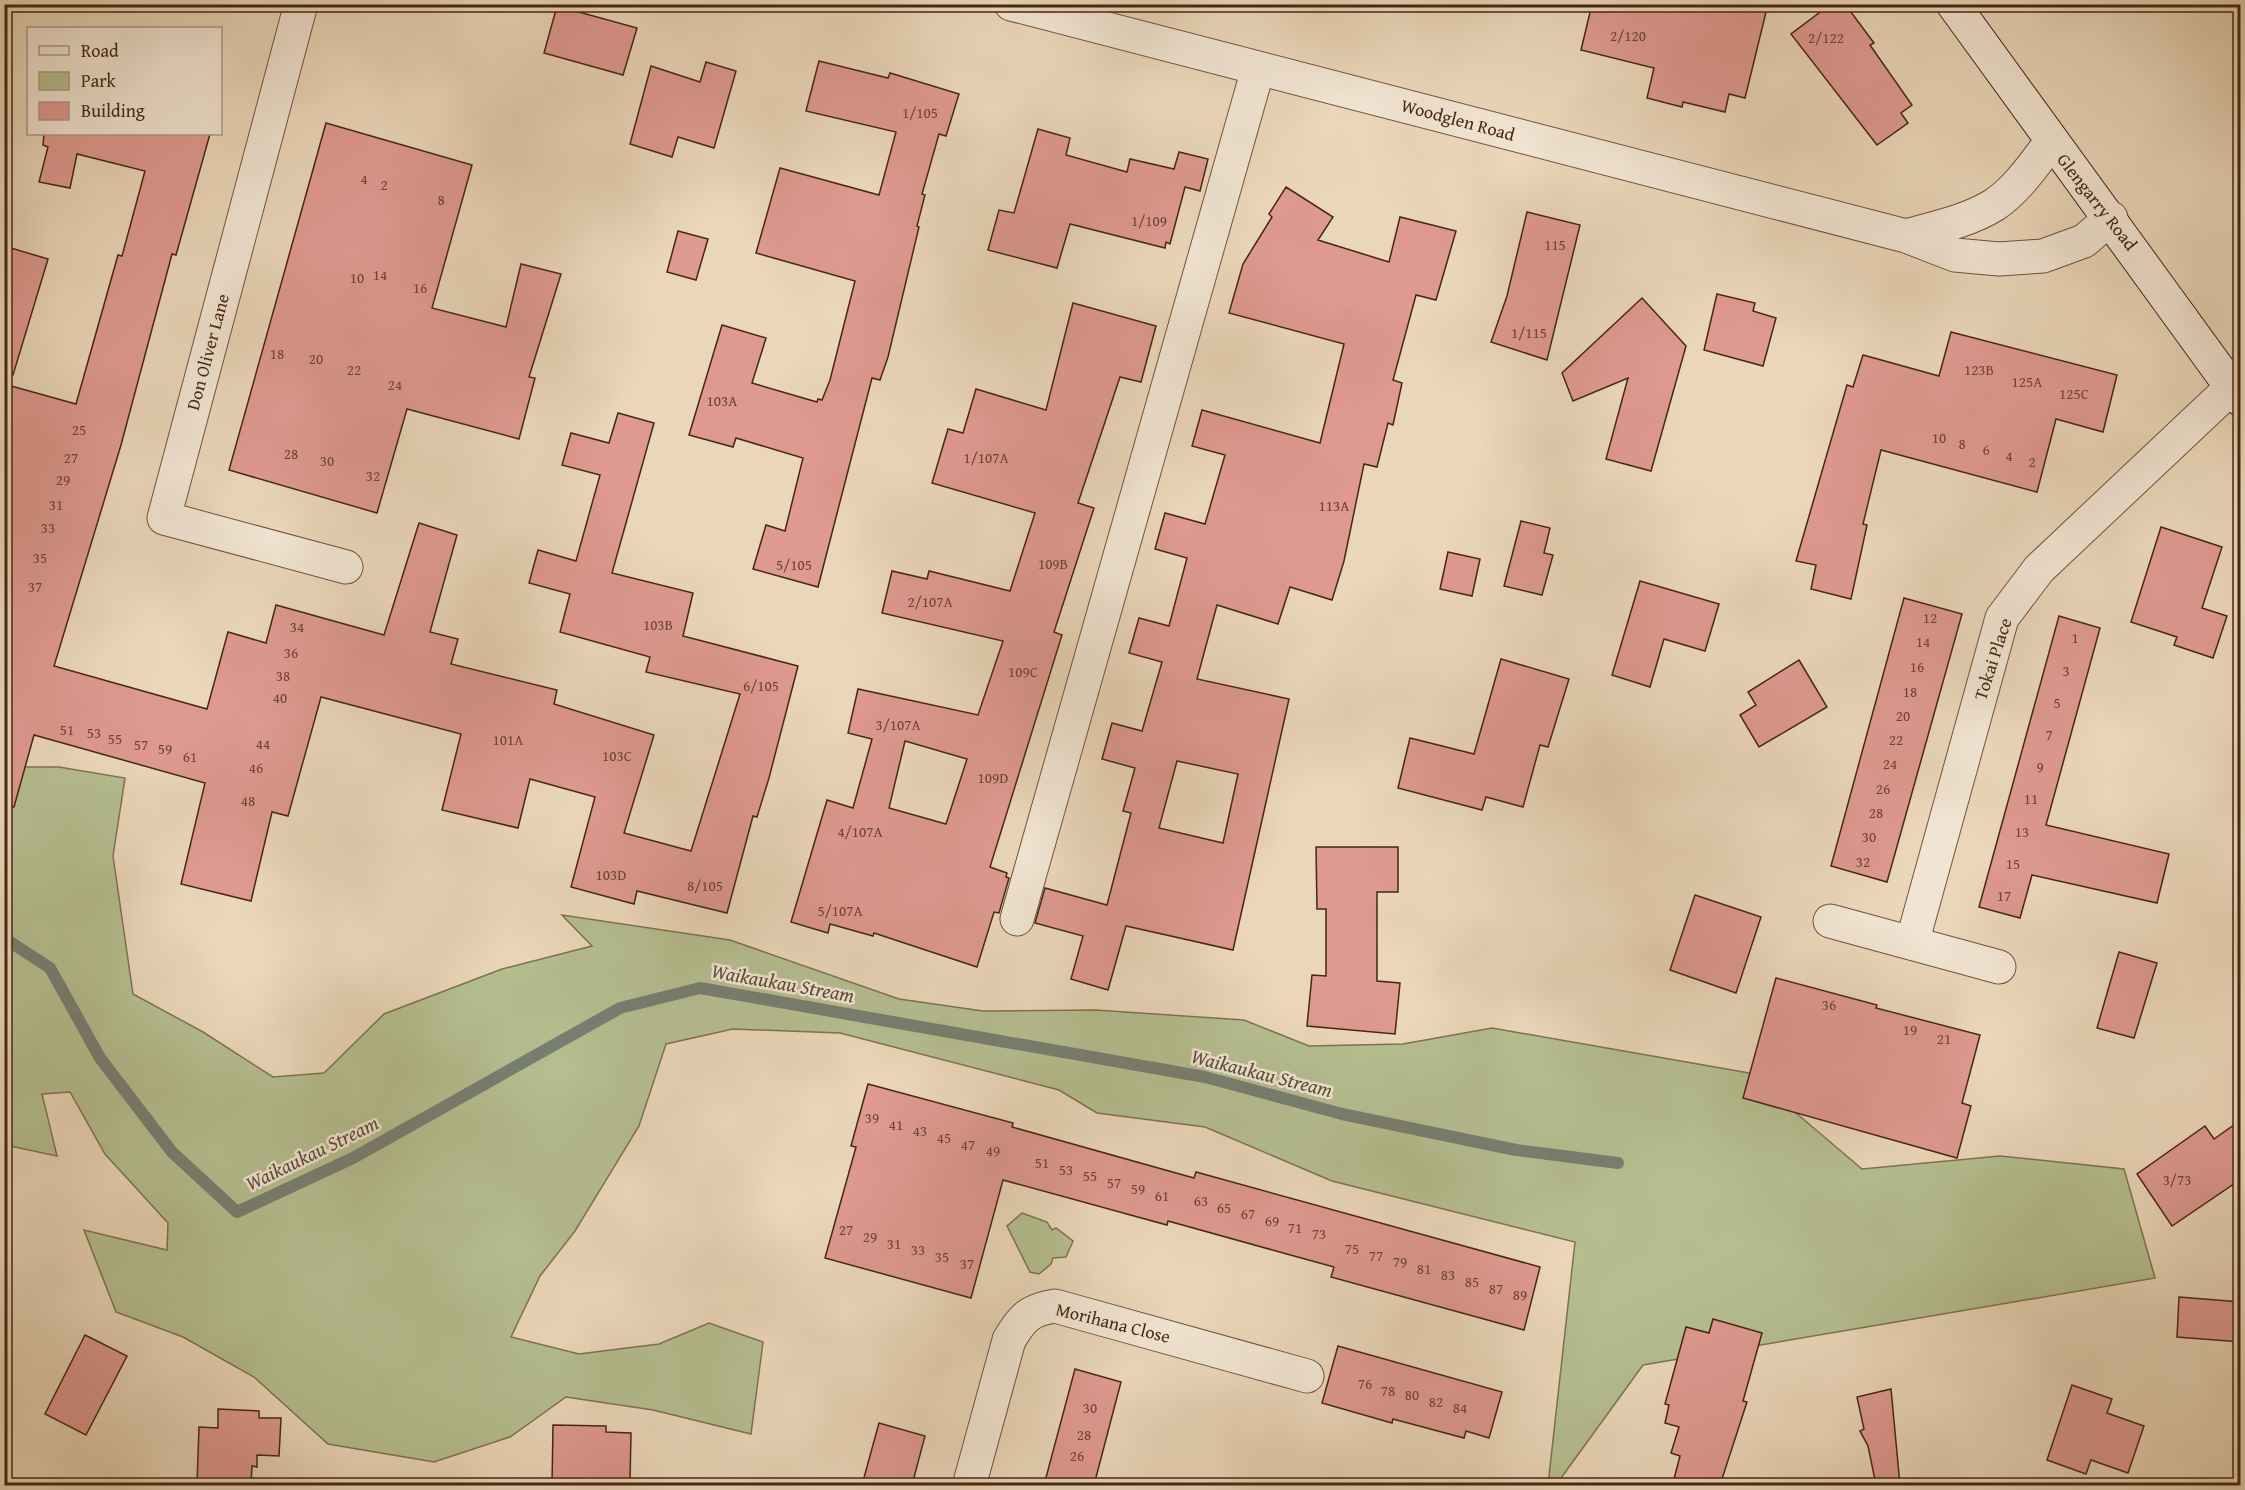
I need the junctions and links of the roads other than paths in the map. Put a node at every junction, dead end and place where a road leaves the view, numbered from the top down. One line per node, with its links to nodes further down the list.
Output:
1 (301, 4): 9 (street, Don Oliver Lane)
2 (1011, 4): 4 (street, Woodglen Road)
3 (1953, 4): 5 (street, Glengarry Road)
4 (1258, 69): 7 (street, Woodglen Road); 10 (street)
5 (2051, 142): 6 (street, Glengarry Road); 7 (street, Woodglen Road)
6 (2111, 218): 7 (street, Woodglen Road); 8 (street, Glengarry Road)
7 (1906, 236)
8 (2236, 393): 12 (street, Tokai Place)
9 (346, 567)
10 (1017, 920)
11 (1830, 921): 12 (street)
12 (1912, 943): 13 (street)
13 (1999, 967)
14 (1307, 1376): 15 (street, Morihana Close)
15 (969, 1485)

